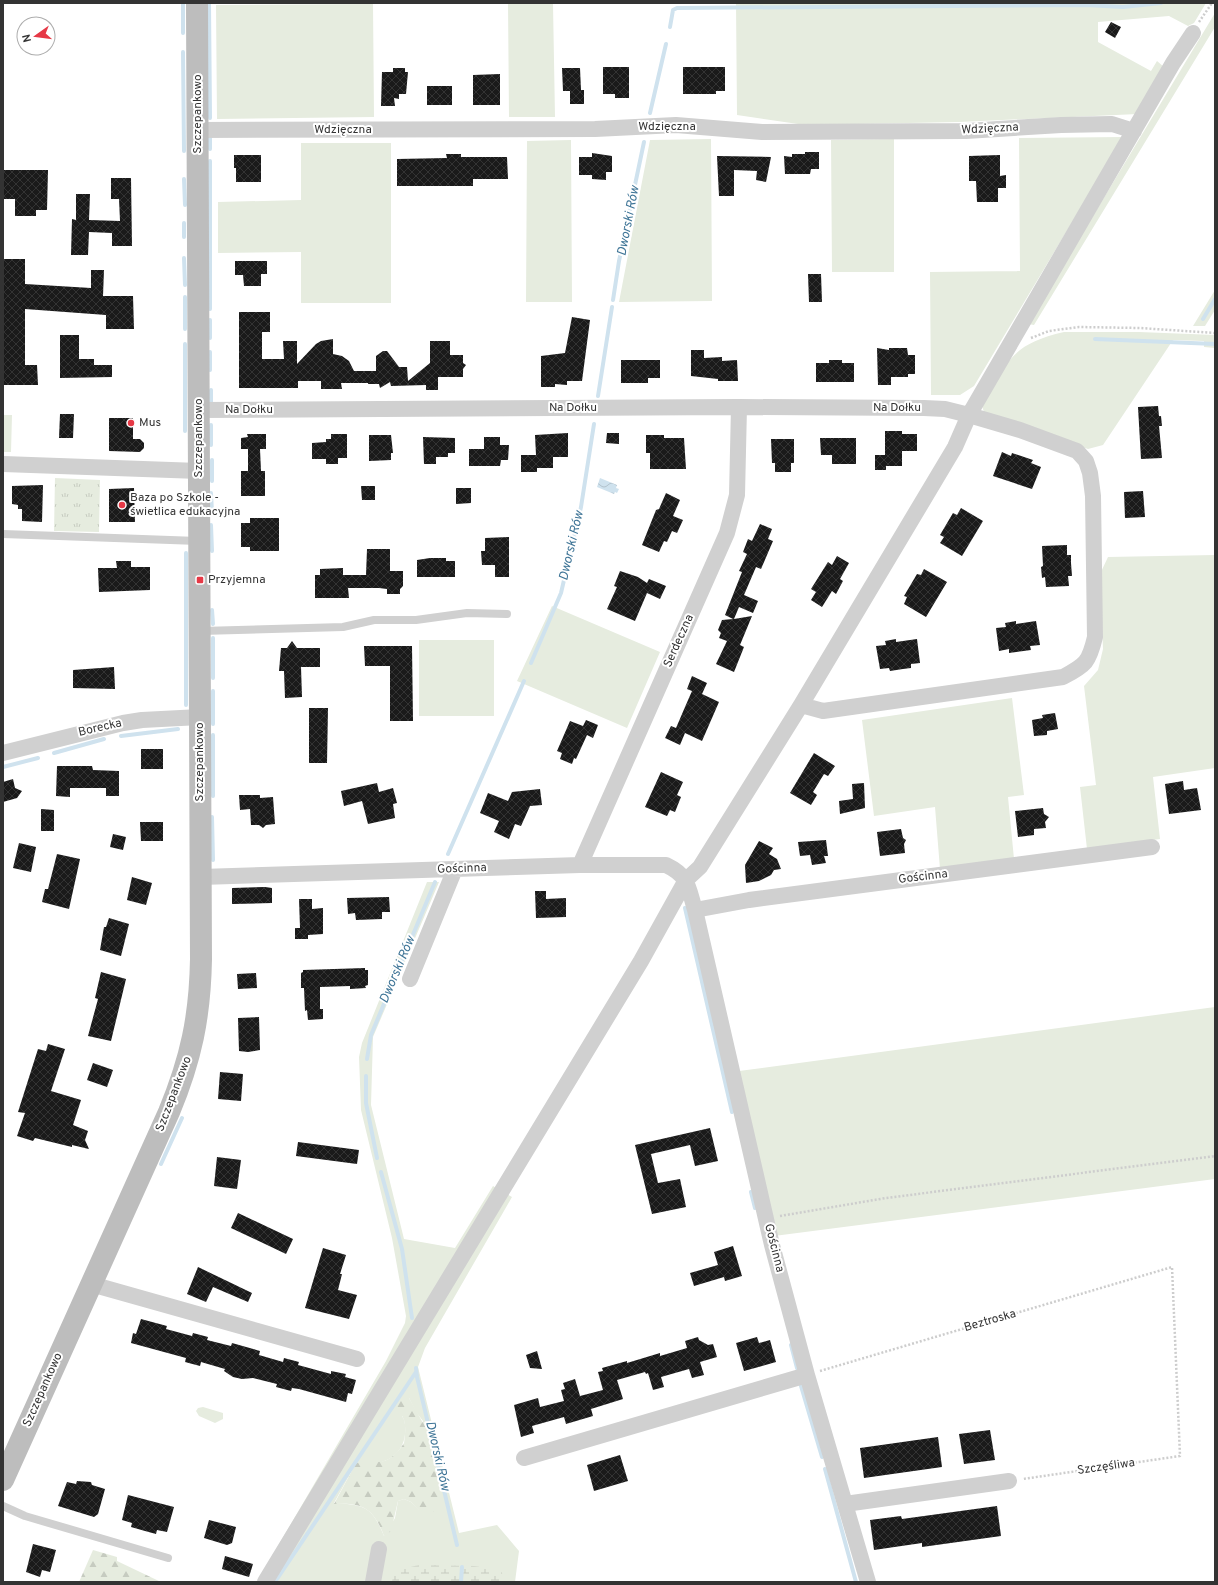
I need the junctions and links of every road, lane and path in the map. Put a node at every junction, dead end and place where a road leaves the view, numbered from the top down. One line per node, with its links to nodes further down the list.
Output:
1 (197, 3): 4 (street, Szczepankowo)
2 (1212, 3): 3 (path)
3 (1193, 33): 5 (street)
4 (198, 130): 5 (street, Wdzięczna); 9 (street, Szczepankowo)
5 (1134, 132): 7 (street)
6 (1215, 333): 7 (path)
7 (1011, 344): 10 (street)
8 (739, 407): 9 (street, Na Dołku); 10 (street, Na Dołku); 21 (street, Serdeczna)
9 (199, 410): 12 (street, Szczepankowo)
10 (969, 415): 17 (street); 17 (street, Na Dołku)
11 (3, 464): 12 (street)
12 (199, 471): 14 (street, Szczepankowo)
13 (3, 534): 14 (lane)
14 (199, 541): 16 (street, Szczepankowo)
15 (507, 614): 16 (lane)
16 (200, 631): 18 (street, Szczepankowo)
17 (801, 705): 24 (street)
18 (200, 717): 19 (street, Borecka); 23 (street, Szczepankowo)
19 (3, 753)
20 (1152, 847): 25 (street, Gościnna)
21 (580, 865): 22 (street, Gościnna); 24 (street, Gościnna)
22 (454, 869): 23 (street, Gościnna); 26 (street)
23 (201, 877): 30 (street, Szczepankowo)
24 (686, 880): 25 (street, Gościnna); 40 (street)
25 (695, 910): 28 (street, Gościnna)
26 (410, 979)
27 (1215, 1156): 28 (path)
28 (766, 1218): 32 (street, Gościnna)
29 (1172, 1267): 32 (path, Beztroska); 35 (path, Szczęśliwa)
30 (91, 1284): 31 (street); 34 (street, Szczepankowo)
31 (357, 1359)
32 (807, 1375): 33 (street); 36 (street, Gościnna)
33 (524, 1458)
34 (3, 1480)
35 (1008, 1481): 36 (street)
36 (845, 1504): 42 (street, Gościnna)
37 (3, 1506): 39 (lane)
38 (379, 1549): 41 (street)
39 (168, 1558)
40 (265, 1582)
41 (373, 1582)
42 (868, 1582)

